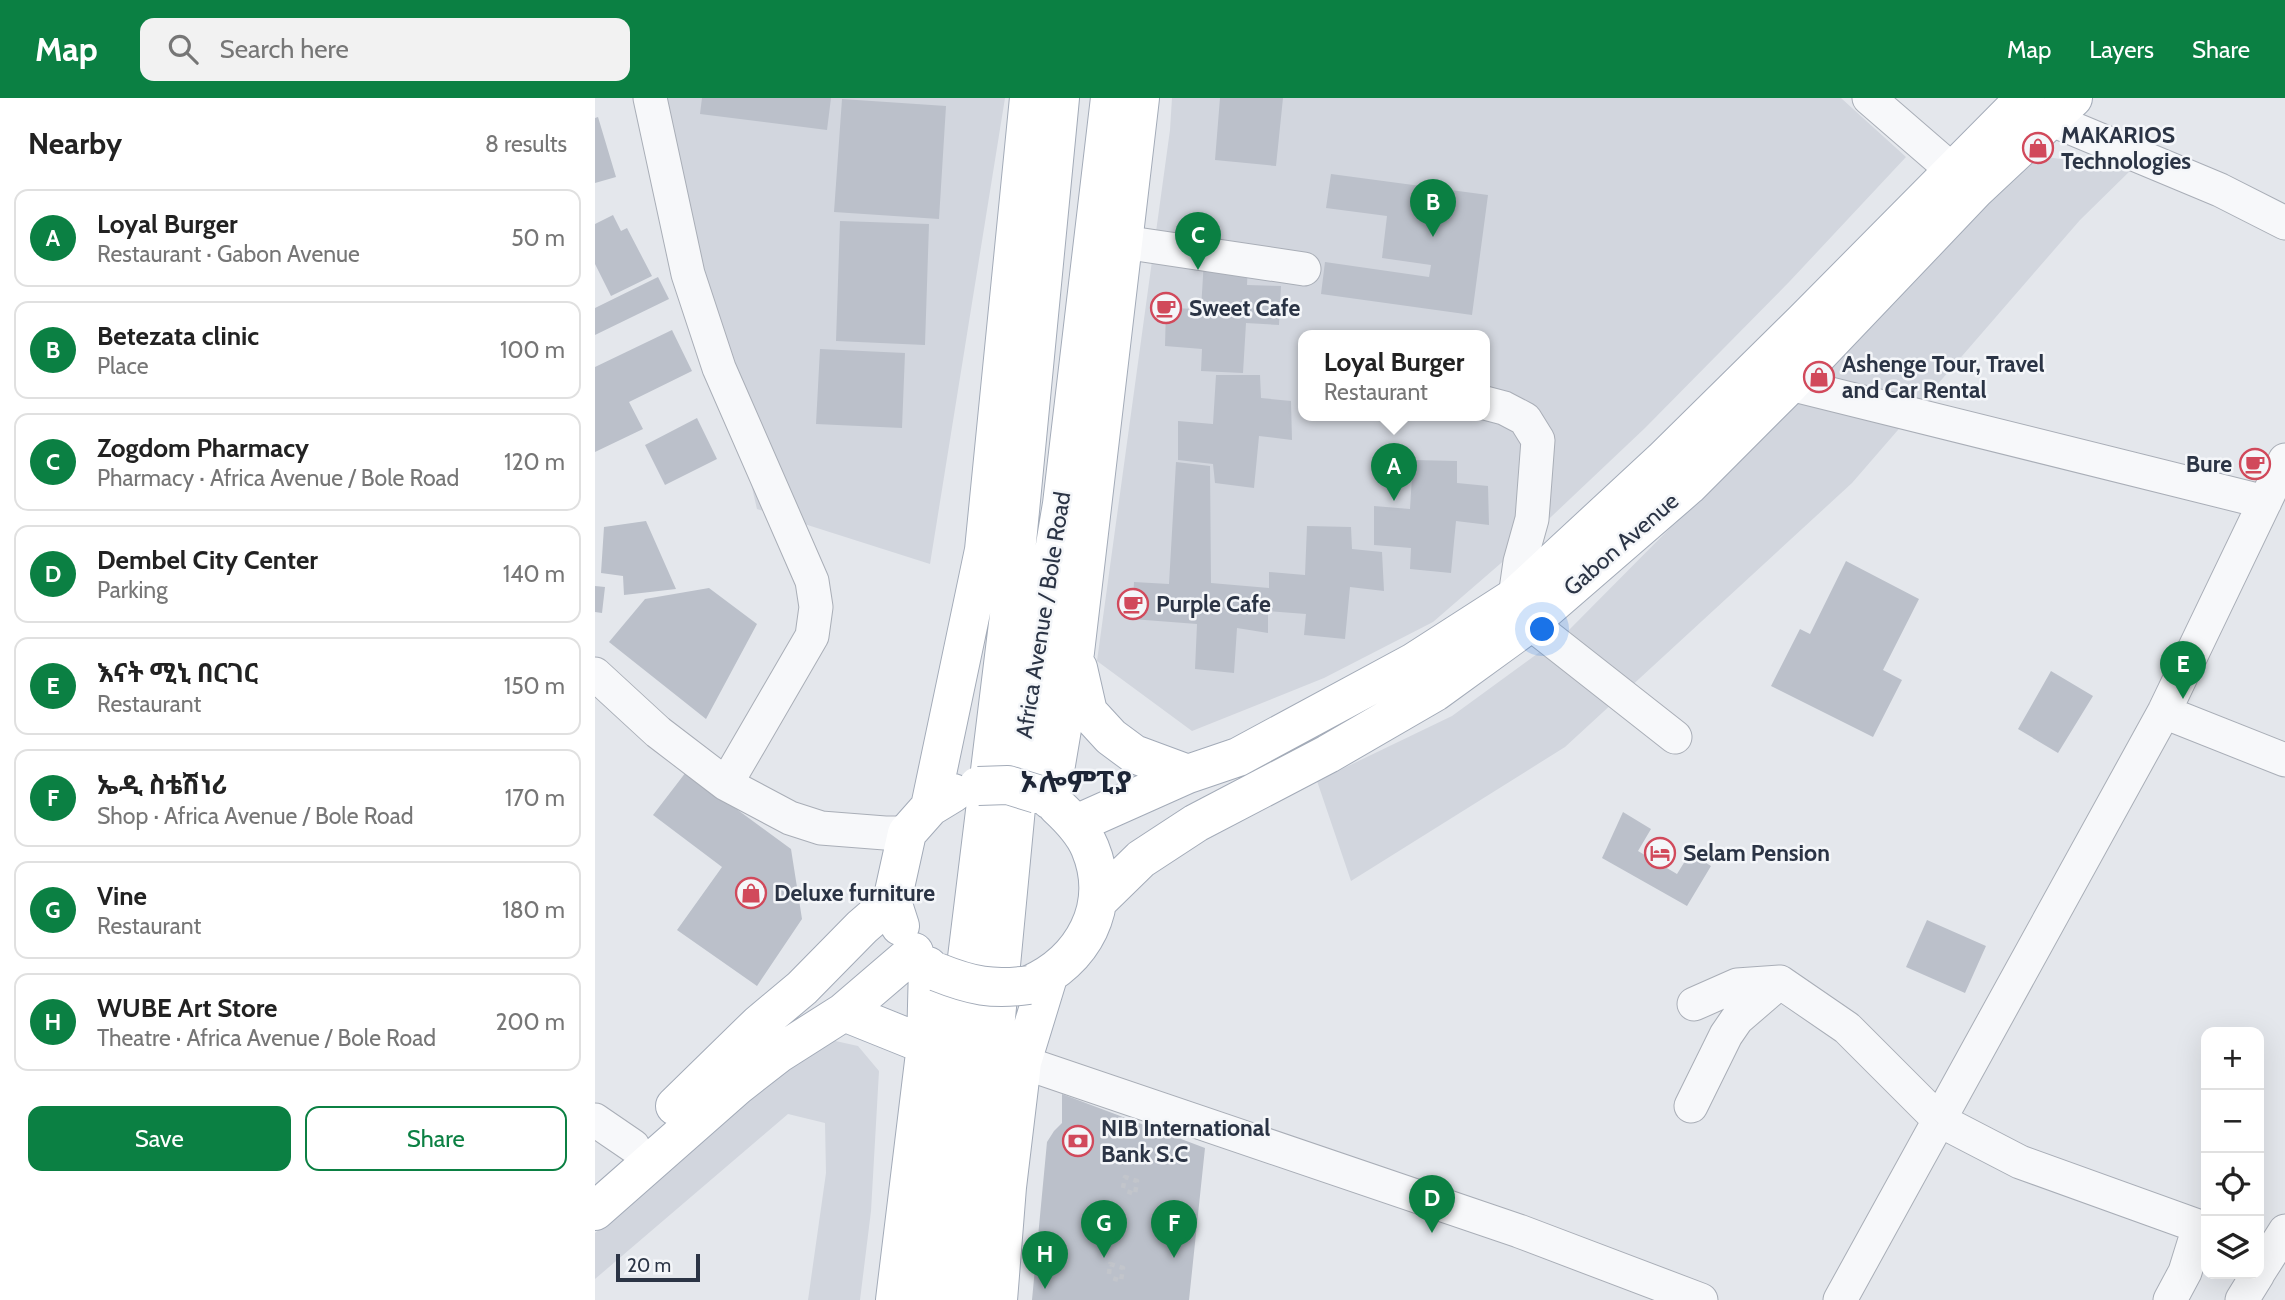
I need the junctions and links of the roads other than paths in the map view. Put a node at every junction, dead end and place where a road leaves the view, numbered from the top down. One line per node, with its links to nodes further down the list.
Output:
1 (650, 98): 24 (street)
2 (1029, 98): 26 (main road)
3 (1060, 98): 47 (main road, Africa Avenue / Bole Road)
4 (1110, 98): 48 (main road, Africa Avenue / Bole Road)
5 (1140, 98): 10 (main road)
6 (1870, 98): 8 (street)
7 (2042, 104): 8 (main road, Gabon Avenue); 9 (street)
8 (1964, 180): 12 (main road, Gabon Avenue); 15 (main road, Gabon Avenue)
9 (2285, 223)
10 (1123, 242): 11 (street); 18 (main road)
11 (1304, 268)
12 (1790, 384): 15 (main road, Gabon Avenue); 16 (street)
13 (1490, 404): 17 (street)
14 (2285, 460): 16 (street)
15 (1675, 473): 17 (main road, Gabon Avenue)
16 (2265, 502): 20 (street)
17 (1522, 610): 21 (street); 23 (main road, Gabon Avenue); 28 (main road, Gabon Avenue)
18 (1075, 652): 23 (main road); 25 (main road)
19 (595, 674): 24 (street)
20 (2164, 712): 22 (street); 39 (street)
21 (1675, 737)
22 (2285, 760)
23 (1188, 774): 25 (main road, Gabon Avenue)
24 (726, 784): 26 (street)
25 (1055, 806): 26 (main road, bridge); 28 (main road)
26 (919, 820): 27 (main road)
27 (893, 901): 29 (main road); 34 (main road)
28 (1098, 901): 30 (main road)
29 (926, 964): 30 (main road, bridge); 33 (main road); 35 (main road)
30 (1046, 977): 36 (main road)
31 (1780, 982): 32 (street); 37 (street); 39 (street)
32 (1694, 1004)
33 (844, 1012): 34 (main road); 35 (main road)
34 (769, 1039): 40 (main road); 42 (main road)
35 (926, 1045): 46 (main road)
36 (1022, 1062): 49 (main road); 50 (street)
37 (1691, 1106)
38 (595, 1120): 40 (street)
39 (1939, 1120): 43 (street); 51 (street)
40 (633, 1146): 41 (main road)
41 (595, 1179)
42 (595, 1211)
43 (2201, 1227)
44 (2201, 1233): 52 (street)
45 (2266, 1255): 53 (street)
46 (895, 1300)
47 (925, 1300)
48 (962, 1300)
49 (998, 1300)
50 (1701, 1300)
51 (1840, 1300)
52 (2170, 1300)
53 (2242, 1300)

